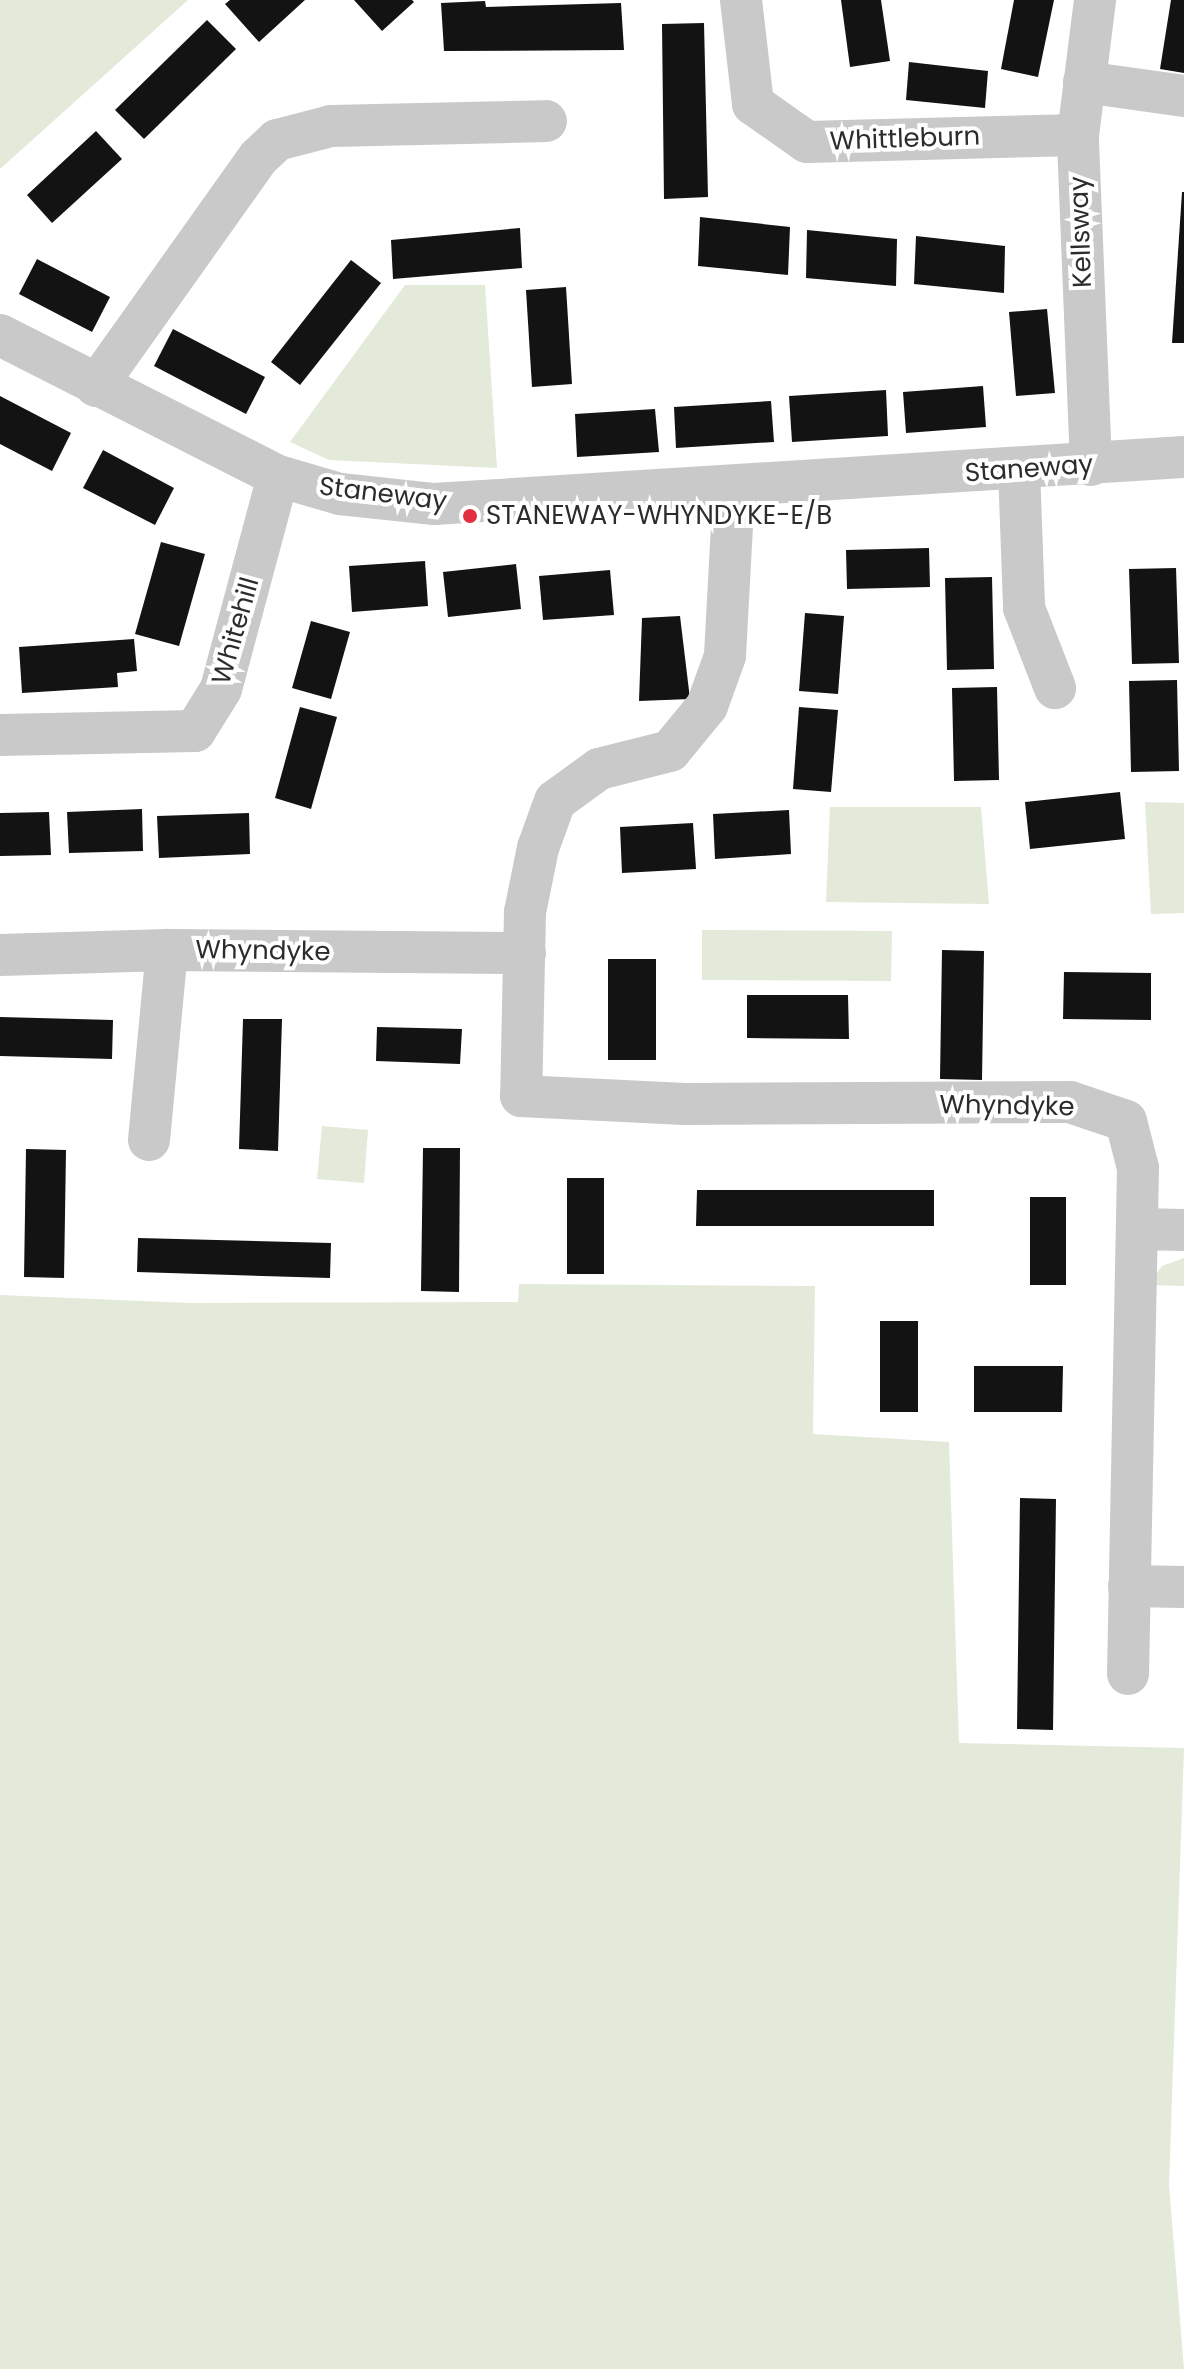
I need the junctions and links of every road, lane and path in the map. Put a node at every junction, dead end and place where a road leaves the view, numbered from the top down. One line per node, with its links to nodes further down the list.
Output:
1 (741, 0): 6 (street, Whittleburn)
2 (1095, 0): 3 (street, Kellsway)
3 (1084, 82): 4 (street); 6 (street, Kellsway)
4 (1184, 96)
5 (546, 121): 8 (street)
6 (1078, 135): 10 (street, Kellsway)
7 (0, 335): 8 (street, Staneway)
8 (96, 386): 12 (street, Staneway)
9 (1184, 457): 10 (street, Staneway)
10 (1091, 465): 11 (street, Staneway)
11 (1019, 469): 13 (street, Staneway); 14 (street)
12 (278, 476): 13 (street, Staneway); 15 (street, Whitehill)
13 (734, 489): 17 (street, Whyndyke)
14 (1055, 688)
15 (0, 735)
16 (167, 950): 17 (street, Whyndyke); 18 (street, Whyndyke); 19 (street)
17 (525, 953): 20 (street, Whyndyke)
18 (0, 955)
19 (149, 1140)
20 (1137, 1229): 21 (street); 22 (street, Whyndyke)
21 (1184, 1230)
22 (1129, 1586): 23 (street); 24 (street, Whyndyke)
23 (1184, 1587)
24 (1128, 1674)

